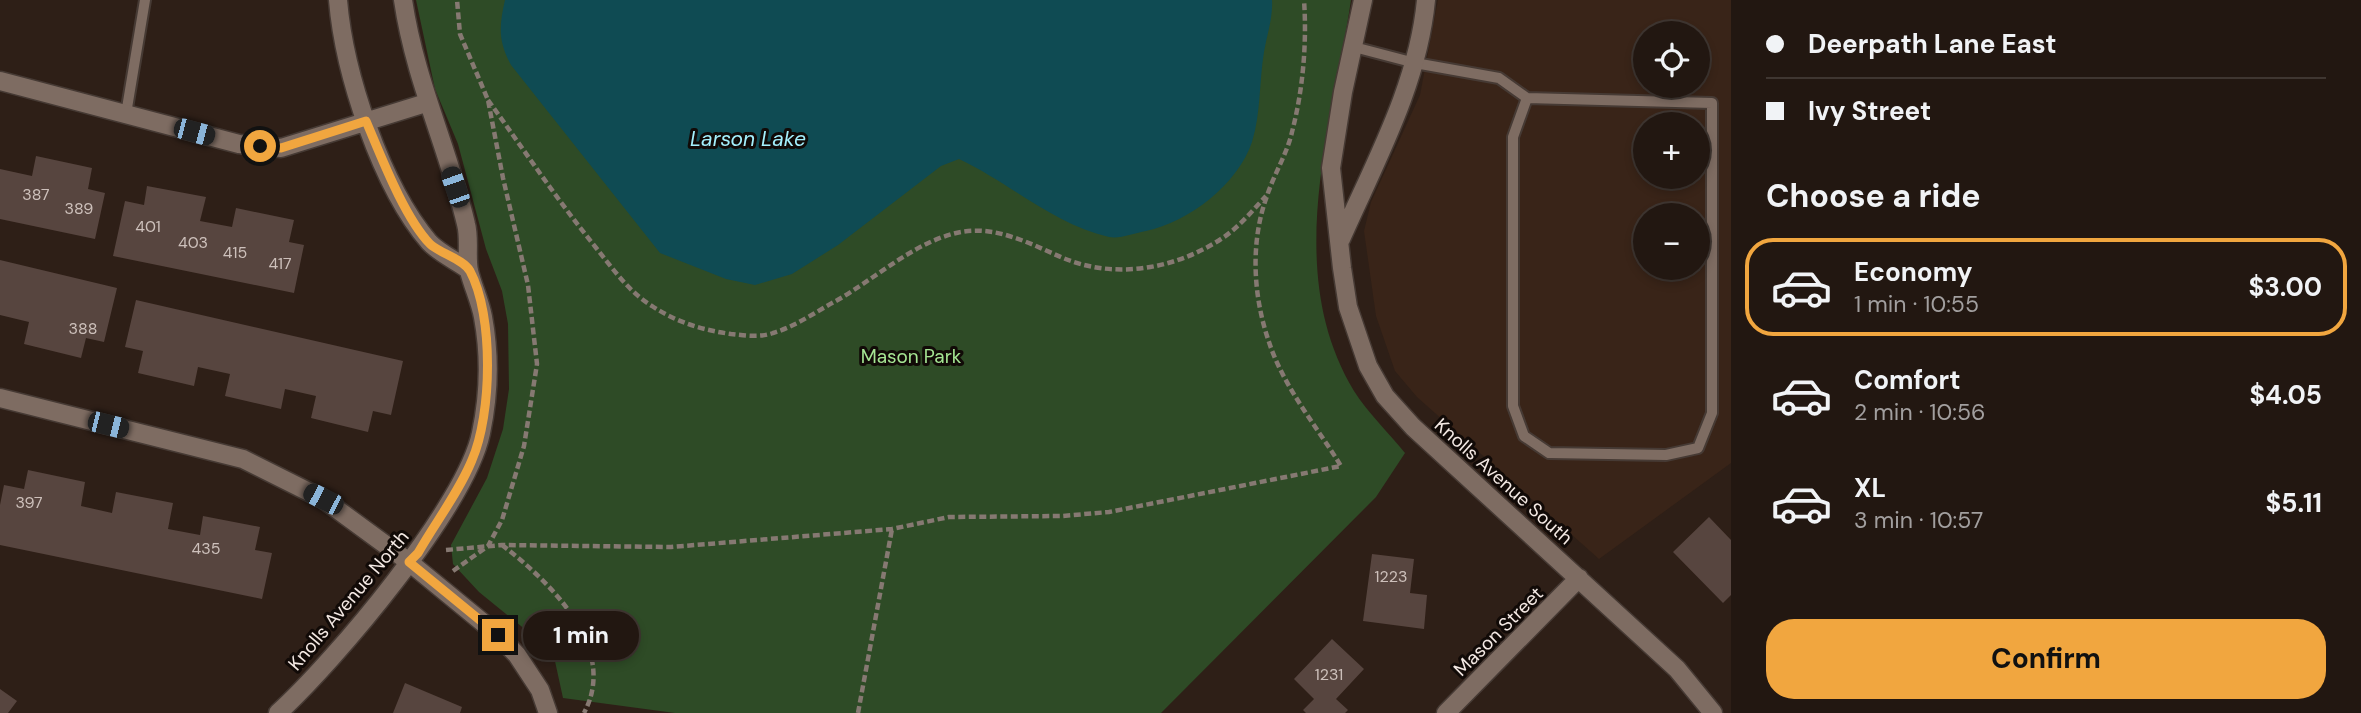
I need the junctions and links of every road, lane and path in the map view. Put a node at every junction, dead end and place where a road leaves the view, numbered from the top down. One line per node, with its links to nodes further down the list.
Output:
1 (145, 0): 13 (lane)
2 (338, 0): 14 (street)
3 (403, 0): 12 (street, Knolls Avenue North)
4 (1304, 0): 15 (path)
5 (1363, 0): 7 (street, Knolls Avenue South)
6 (1426, 0): 8 (street)
7 (1354, 47): 8 (lane); 16 (street, Knolls Avenue South)
8 (1415, 63): 10 (lane); 16 (street)
9 (0, 81): 13 (street)
10 (1527, 98): 10 (lane)
11 (488, 100): 15 (path)
12 (426, 103): 14 (street); 17 (street, Knolls Avenue North)
13 (126, 114): 14 (street)
14 (366, 121): 17 (street)
15 (1267, 196): 19 (path)
16 (1340, 239): 22 (street, Knolls Avenue South)
17 (469, 270): 21 (street, Knolls Avenue North)
18 (0, 398): 21 (street)
19 (892, 529): 20 (path); 26 (path)
20 (502, 545): 21 (path); 25 (path)
21 (413, 557): 23 (street, Knolls Avenue North); 24 (street)
22 (1579, 578): 27 (street, Mason Street); 28 (street, Knolls Avenue South)
23 (278, 713)
24 (548, 713)
25 (584, 713)
26 (858, 713)
27 (1446, 713)
28 (1713, 713)

